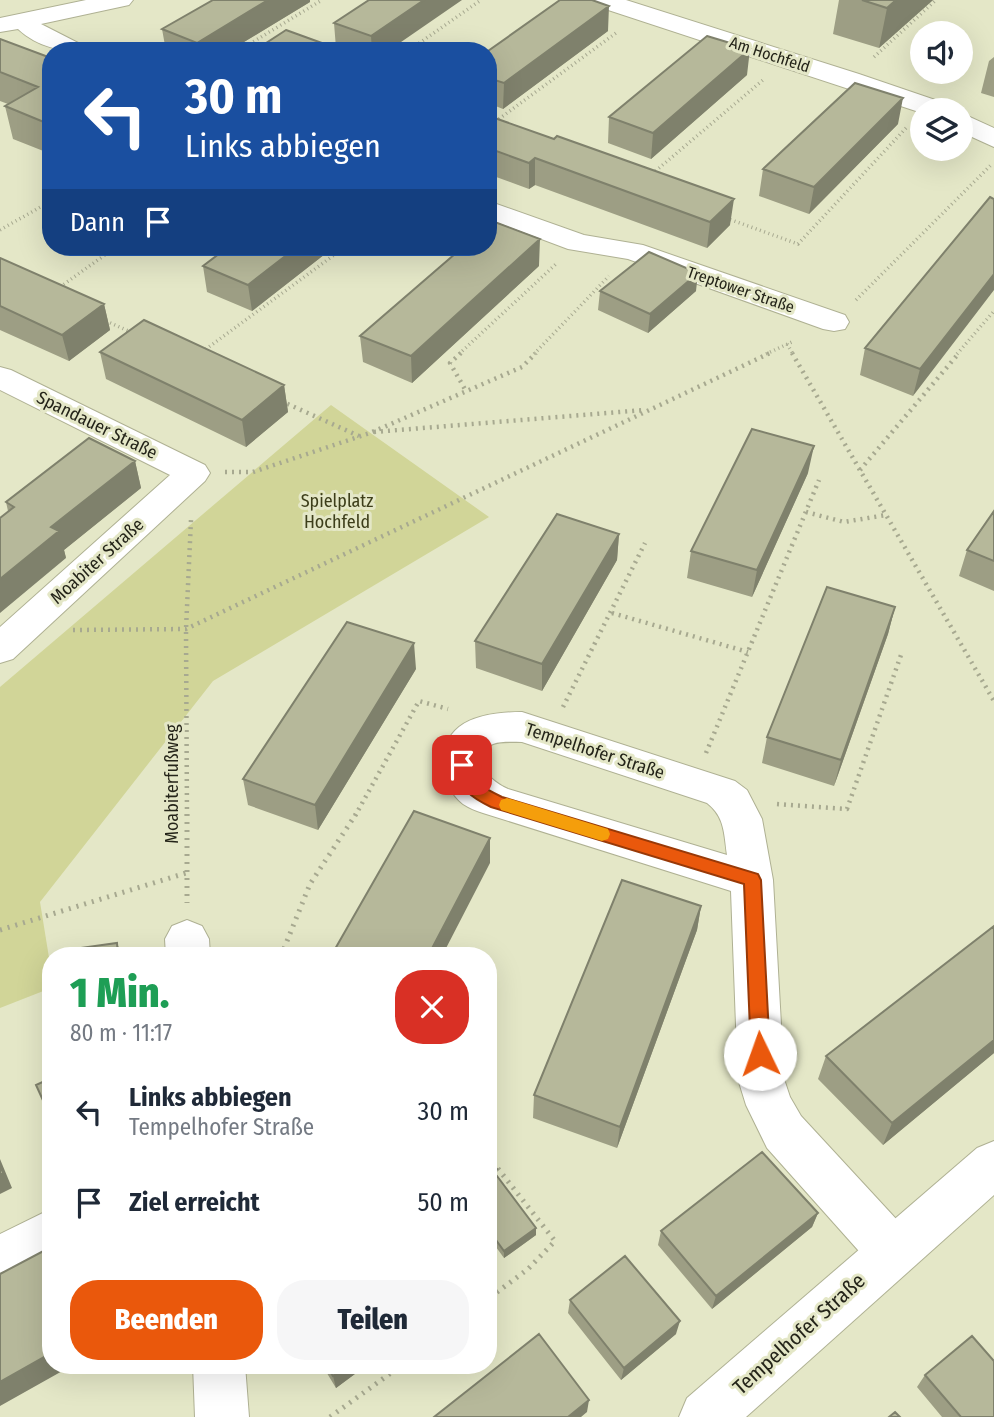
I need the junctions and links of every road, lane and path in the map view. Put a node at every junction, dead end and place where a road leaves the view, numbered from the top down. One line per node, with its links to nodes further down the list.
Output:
1 (121, 0): 7 (street)
2 (322, 0): 9 (path)
3 (481, 0): 10 (path)
4 (601, 0): 6 (street, Am Hochfeld)
5 (936, 0): 12 (path)
6 (642, 13): 11 (street, Am Hochfeld); 14 (path)
7 (11, 23): 8 (street)
8 (57, 42)
9 (252, 42)
10 (421, 42)
11 (788, 59): 12 (street, Am Hochfeld); 19 (path)
12 (850, 79): 13 (street, Am Hochfeld)
13 (910, 100)
14 (497, 120)
15 (910, 123): 22 (path)
16 (973, 128): 17 (street)
17 (994, 139)
18 (994, 162): 31 (path)
19 (648, 178)
20 (42, 206): 23 (path)
21 (497, 212): 24 (street, Treptower Straße)
22 (724, 218)
23 (0, 230)
24 (578, 243): 25 (street, Treptower Straße); 36 (path)
25 (634, 251): 31 (street, Treptower Straße); 36 (path)
26 (103, 256): 28 (path)
27 (333, 256): 34 (path)
28 (60, 287)
29 (994, 311): 41 (path)
30 (96, 317): 32 (path)
31 (834, 321): 33 (path)
32 (144, 338)
33 (787, 344): 38 (path); 41 (path)
34 (192, 360)
35 (0, 377): 42 (street, Spandauer Straße)
36 (466, 391): 39 (path)
37 (276, 398): 40 (path)
38 (648, 410): 39 (path); 48 (path)
39 (370, 433): 40 (path)
40 (359, 436): 42 (path)
41 (860, 470): 45 (path)
42 (194, 473): 48 (path, Moabiterfußweg); 49 (street, Moabiter Straße)
43 (819, 480): 44 (path)
44 (806, 512): 45 (path); 50 (path)
45 (886, 515): 53 (path)
46 (645, 543): 47 (path)
47 (612, 614): 50 (path); 56 (path)
48 (186, 629): 49 (path); 59 (path, Moabiterfußweg)
49 (10, 640)
50 (748, 652): 57 (path)
51 (901, 655): 58 (path)
52 (994, 687): 53 (path)
53 (990, 694): 54 (path)
54 (994, 701)
55 (502, 726): 56 (street, Tempelhofer Straße); 60 (street, Tempelhofer Straße); 63 (path)
56 (548, 735): 57 (street, Tempelhofer Straße)
57 (692, 782): 58 (street, Tempelhofer Straße)
58 (733, 801): 60 (street)
59 (187, 873): 61 (path); 62 (path, Moabiterfußweg)
60 (752, 880): 67 (street)
61 (0, 930)
62 (187, 947)
63 (285, 947)
64 (994, 1164): 67 (street, Tempelhofer Straße)
65 (497, 1167): 69 (path)
66 (42, 1238): 68 (street)
67 (892, 1251): 74 (street, Tempelhofer Straße)
68 (0, 1261)
69 (497, 1292)
70 (220, 1374): 72 (street)
71 (390, 1374): 73 (path)
72 (222, 1417)
73 (330, 1417)
74 (706, 1417)

